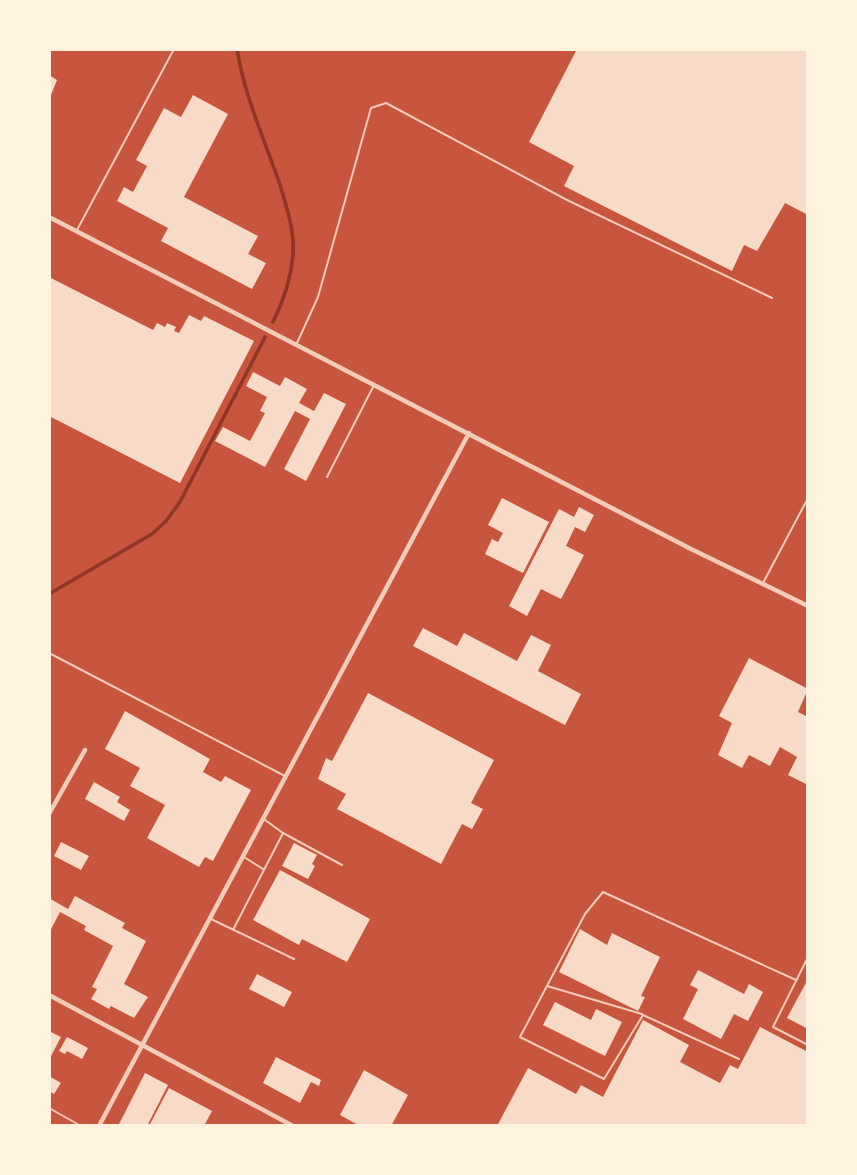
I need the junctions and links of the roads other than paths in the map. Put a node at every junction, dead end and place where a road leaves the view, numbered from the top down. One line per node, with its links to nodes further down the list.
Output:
1 (174, 49): 3 (lane)
2 (49, 217): 3 (street)
3 (76, 231): 5 (street)
4 (772, 299): 5 (lane)
5 (297, 344): 6 (street)
6 (374, 384): 7 (street); 8 (lane)
7 (470, 433): 10 (street); 14 (street)
8 (327, 477)
9 (808, 498): 10 (lane)
10 (763, 583): 11 (street)
11 (808, 606)
12 (49, 653): 14 (lane)
13 (85, 750): 15 (street)
14 (287, 777): 16 (street)
15 (49, 814)
16 (264, 820): 17 (lane); 18 (street)
17 (283, 833): 19 (lane); 20 (lane)
18 (244, 856): 20 (lane); 21 (street)
19 (342, 865)
20 (264, 869): 22 (lane)
21 (210, 918): 22 (lane); 29 (street)
22 (233, 930): 24 (lane)
23 (808, 957): 25 (lane)
24 (294, 960)
25 (796, 979): 26 (lane); 30 (lane)
26 (546, 985): 28 (lane); 28 (lane)
27 (49, 995): 29 (street)
28 (643, 1014): 31 (lane)
29 (143, 1045): 34 (street); 35 (street)
30 (808, 1045)
31 (739, 1059)
32 (49, 1108): 33 (lane)
33 (81, 1126)
34 (99, 1126)
35 (293, 1126)

